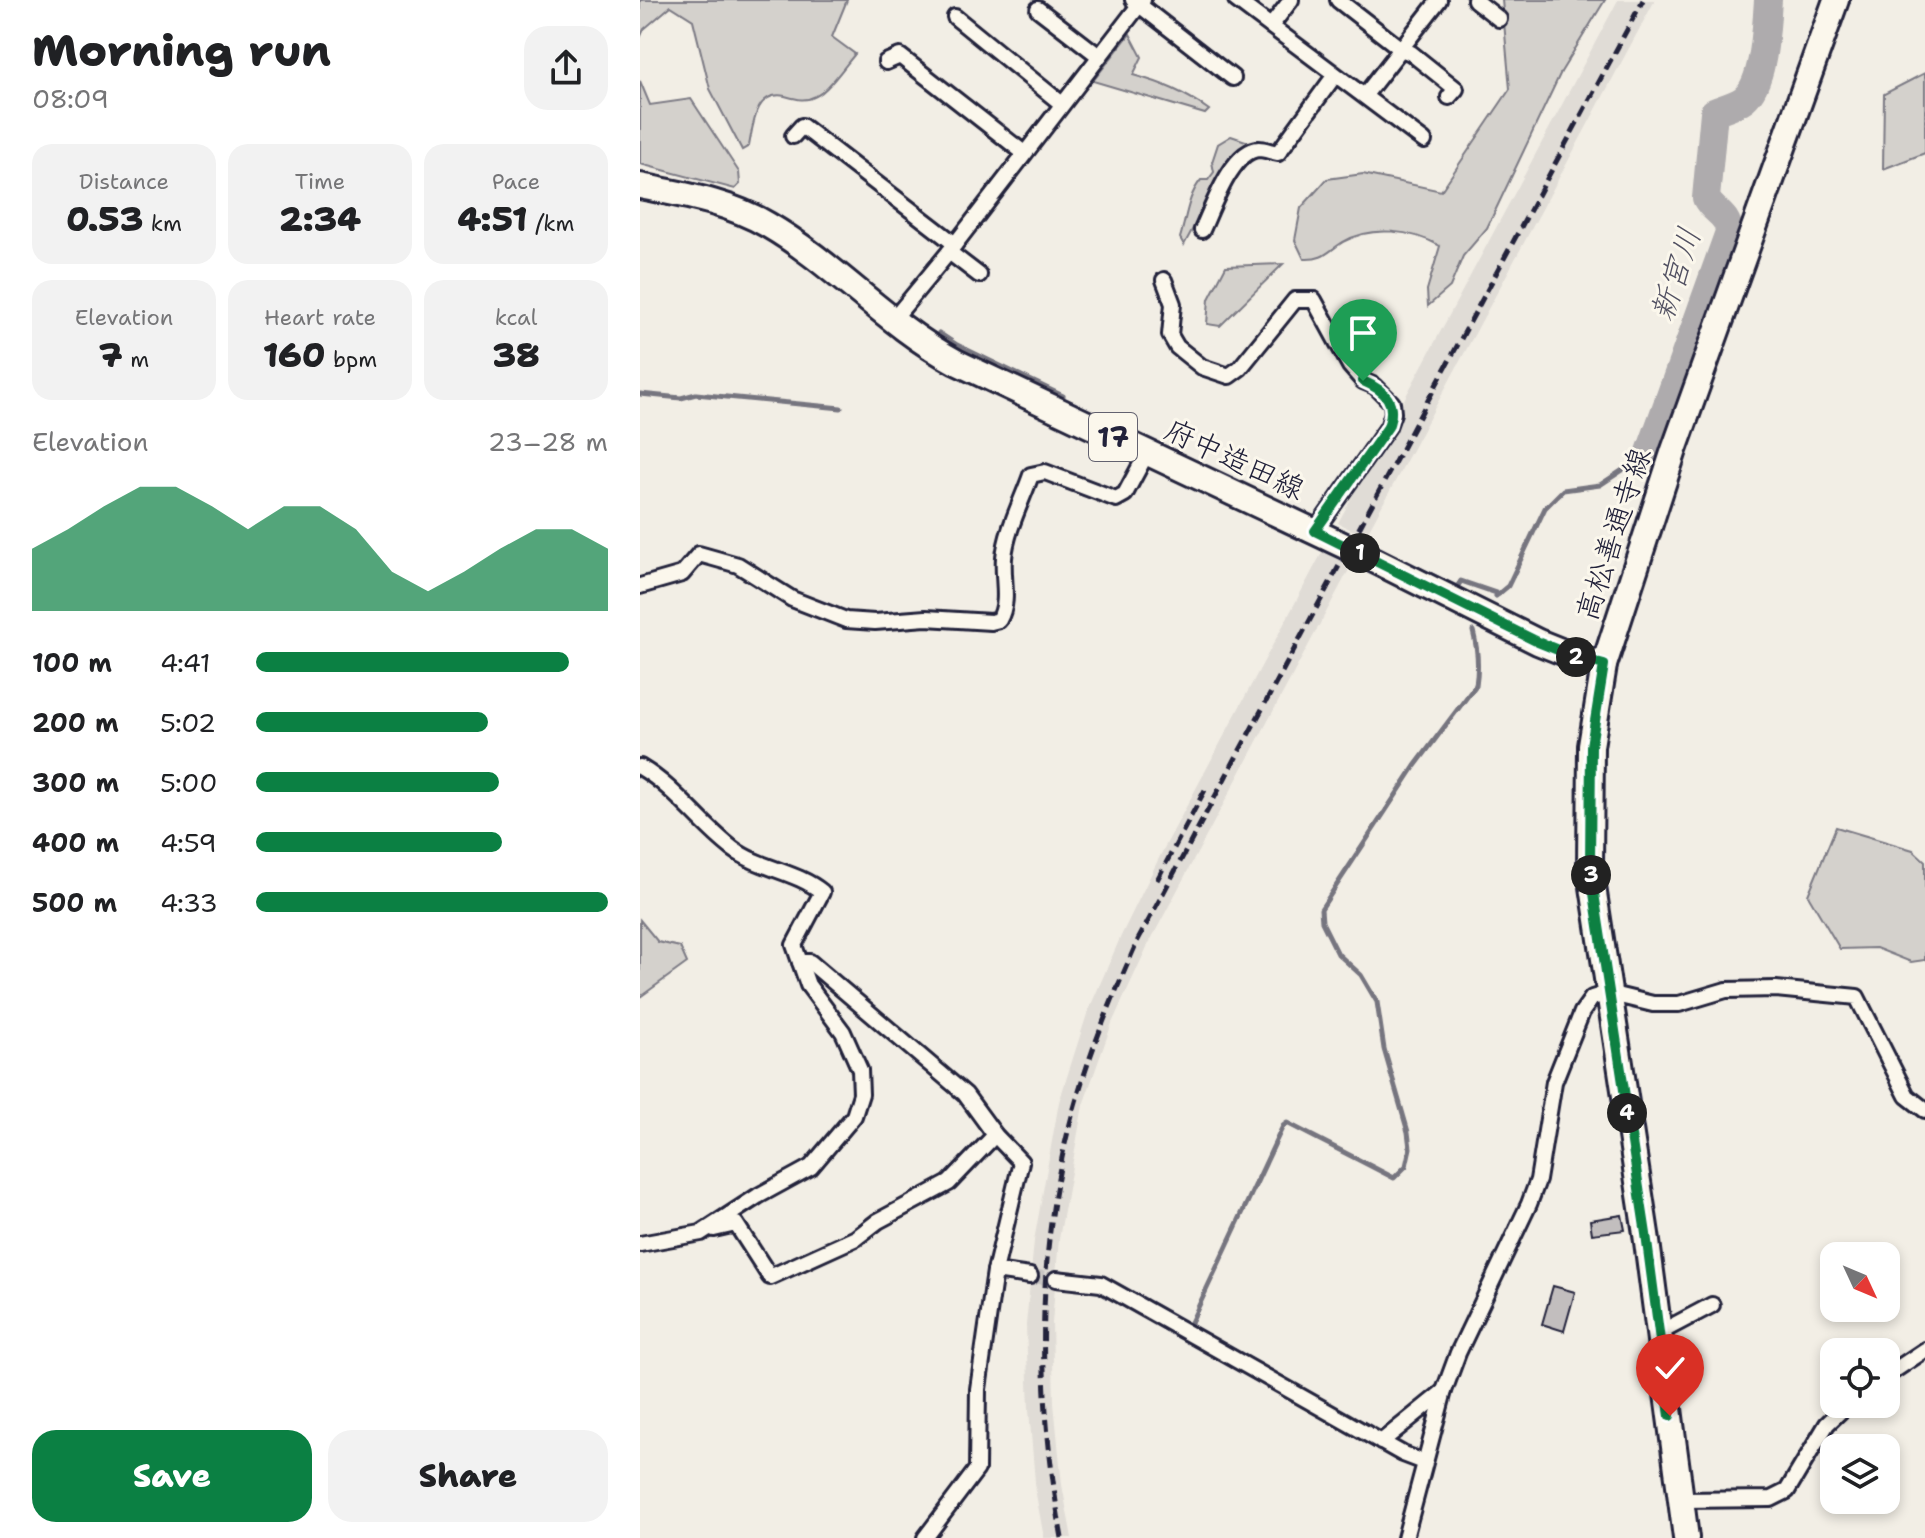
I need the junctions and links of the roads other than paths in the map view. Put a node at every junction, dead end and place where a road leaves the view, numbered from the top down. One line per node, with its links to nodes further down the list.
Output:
1 (1236, 0): 11 (street)
2 (1291, 0): 11 (street)
3 (1338, 0): 12 (street)
4 (1439, 0): 12 (street)
5 (1475, 0): 10 (street)
6 (1836, 0): 32 (main road, 高松善通寺線)
7 (1138, 2): 13 (street); 16 (street)
8 (1038, 9): 13 (street)
9 (955, 17): 19 (street)
10 (1499, 19)
11 (1271, 26): 15 (street)
12 (1401, 49): 17 (street); 18 (street)
13 (1099, 56): 19 (street)
14 (886, 62): 22 (street)
15 (1335, 75): 17 (street); 24 (street)
16 (1233, 78)
17 (1365, 95): 21 (street)
18 (1449, 97)
19 (1062, 104): 22 (street)
20 (793, 136): 25 (street)
21 (1424, 141)
22 (1024, 153): 25 (street)
23 (640, 186): 28 (main road, 府中造田線 / 17)
24 (1202, 230)
25 (952, 248): 26 (street); 28 (street)
26 (979, 275)
27 (1164, 280): 30 (street)
28 (892, 321): 29 (main road, 府中造田線 / 17)
29 (1147, 453): 30 (main road, 府中造田線 / 17); 31 (street)
30 (1315, 531): 32 (main road, 府中造田線 / 17)
31 (640, 586)
32 (1604, 665): 35 (main road, 高松善通寺線)
33 (640, 767): 34 (street)
34 (800, 962): 37 (street); 38 (street)
35 (1608, 993): 36 (street); 44 (main road, 高松善通寺線); 47 (street)
36 (1925, 1110)
37 (995, 1135): 38 (street); 40 (street)
38 (701, 1233): 39 (street)
39 (640, 1244)
40 (995, 1271): 41 (street); 52 (street)
41 (1030, 1276)
42 (1056, 1279): 49 (street)
43 (1712, 1305): 44 (street)
44 (1659, 1333): 51 (main road, 高松善通寺線)
45 (1925, 1350): 46 (street)
46 (1900, 1367)
47 (1444, 1391): 49 (street); 50 (street)
48 (1833, 1418): 51 (street)
49 (1381, 1442): 50 (street)
50 (1424, 1462): 53 (street)
51 (1681, 1500): 54 (main road, 高松善通寺線)
52 (925, 1538)
53 (1405, 1538)
54 (1686, 1538)

